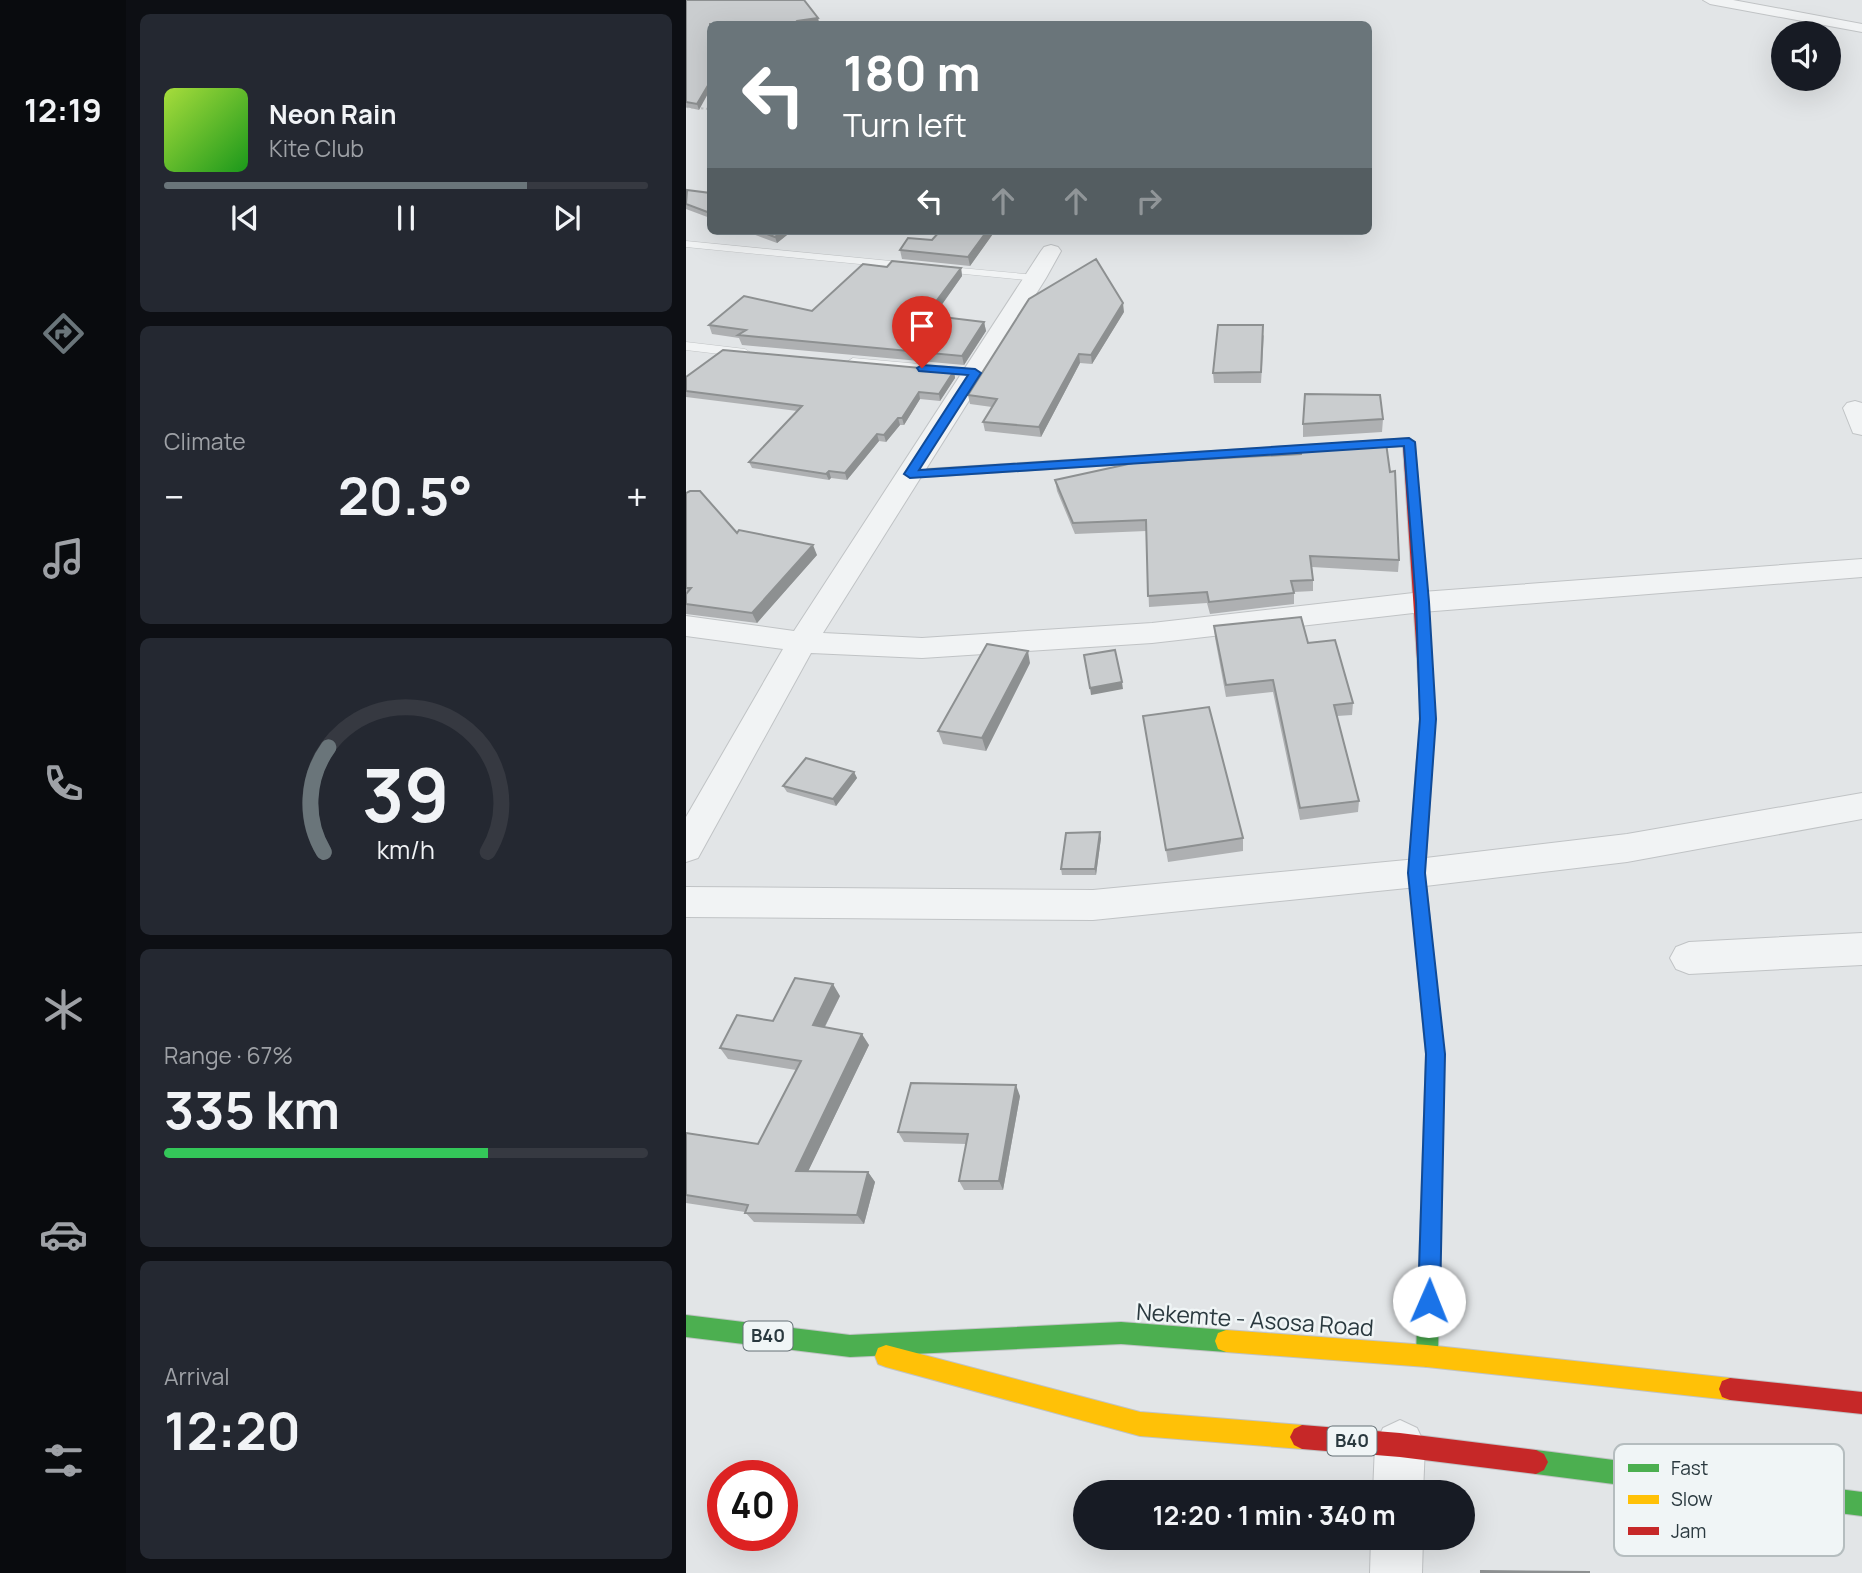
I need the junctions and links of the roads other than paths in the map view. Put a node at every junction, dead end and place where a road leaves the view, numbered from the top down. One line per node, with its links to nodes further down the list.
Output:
1 (1710, 0): 3 (street)
2 (1837, 7): 3 (street)
3 (1820, 20): 4 (street)
4 (1862, 28)
5 (686, 244): 7 (lane)
6 (1051, 251): 7 (street)
7 (1036, 278): 11 (street)
8 (686, 346): 9 (lane)
9 (752, 354)
10 (836, 361): 11 (lane)
11 (975, 373): 12 (street)
12 (910, 474): 14 (main road); 16 (street)
13 (1862, 568): 14 (street)
14 (1422, 602): 16 (street); 19 (main road)
15 (686, 626): 16 (street)
16 (802, 642): 18 (street)
17 (1862, 806): 19 (street)
18 (686, 848)
19 (1417, 873): 20 (street); 25 (main road)
20 (686, 902)
21 (1862, 948): 22 (street)
22 (1689, 958)
23 (686, 1326): 24 (main road, Nekemte - Asosa Road / B40)
24 (850, 1346): 25 (main road, Nekemte - Asosa Road / B40); 27 (main road, B40)
25 (1427, 1356): 26 (main road, Nekemte - Asosa Road / B40)
26 (1862, 1403)
27 (1400, 1445): 28 (main road, B40); 29 (street)
28 (1614, 1472)
29 (1399, 1480)
30 (1844, 1502): 31 (main road, B40)
31 (1862, 1504)
32 (1397, 1550): 33 (street)
33 (1396, 1573)

